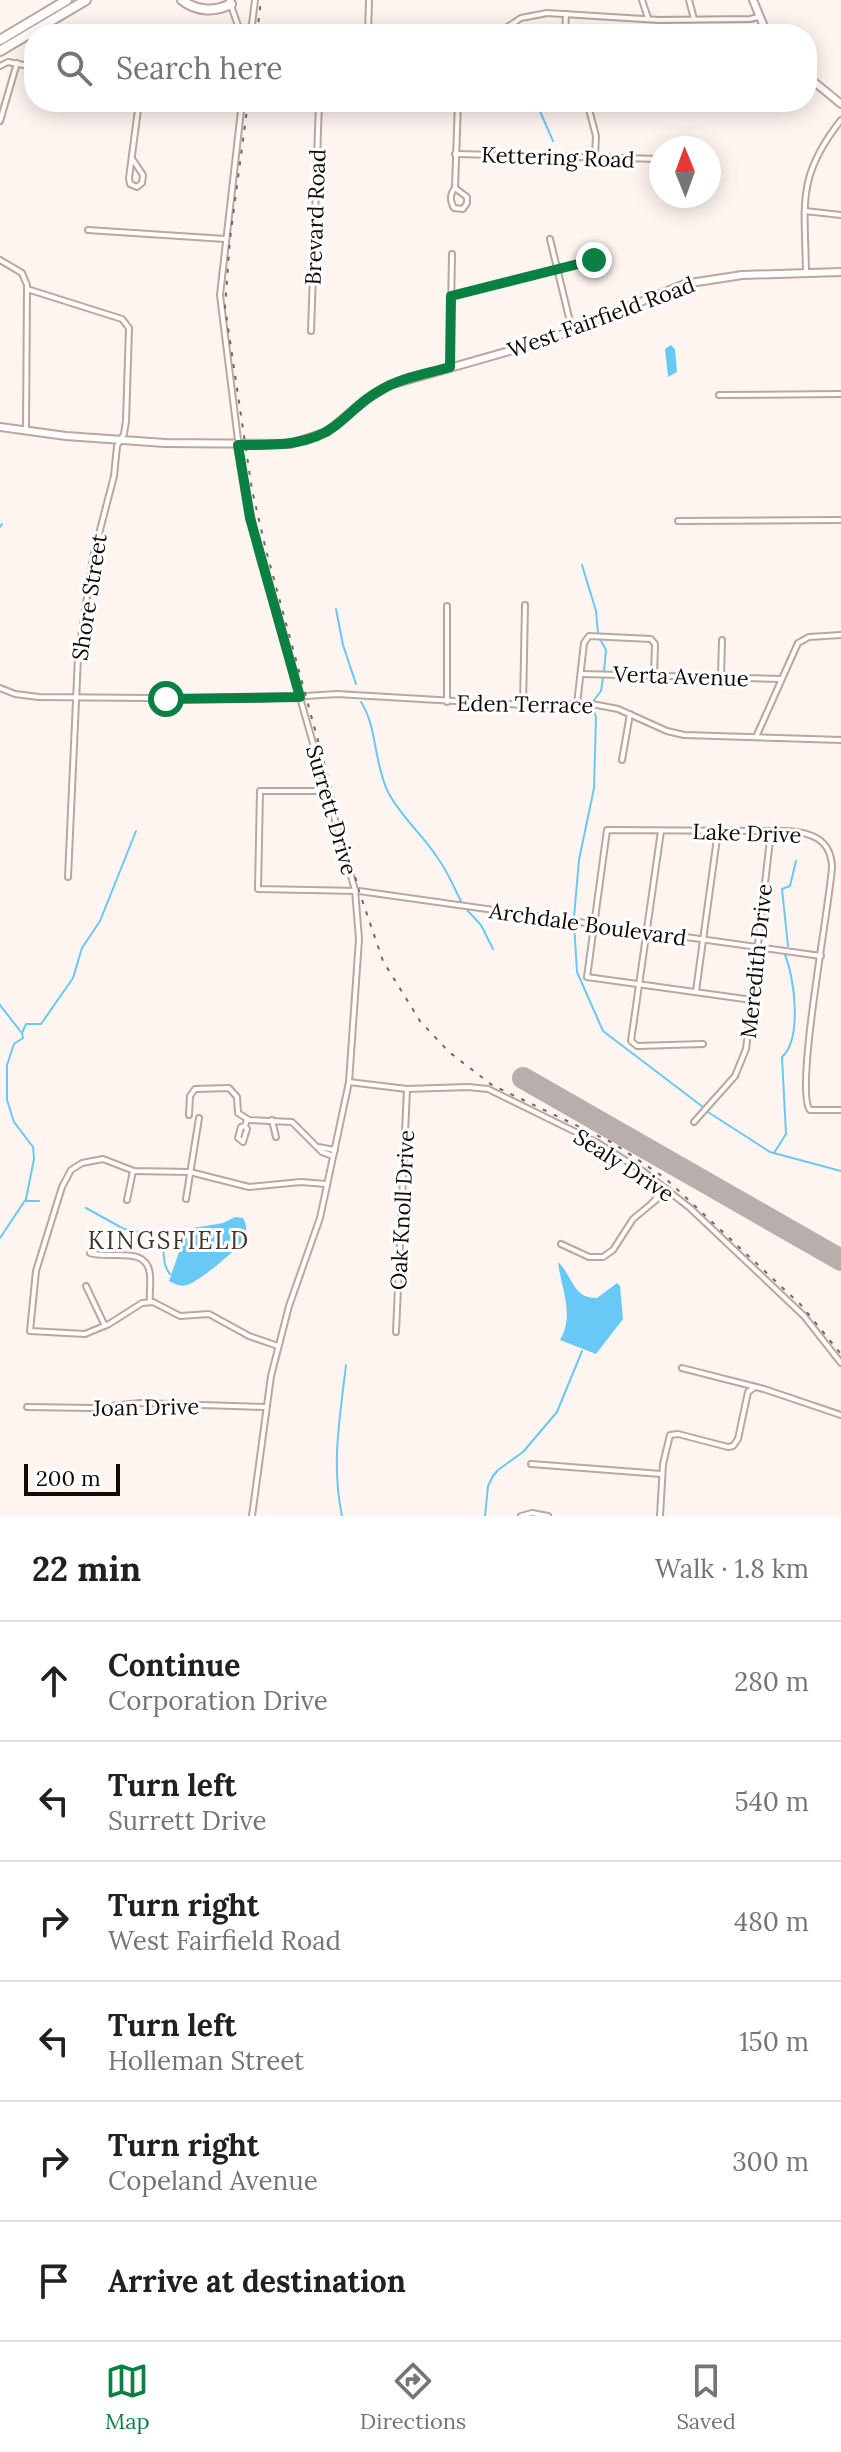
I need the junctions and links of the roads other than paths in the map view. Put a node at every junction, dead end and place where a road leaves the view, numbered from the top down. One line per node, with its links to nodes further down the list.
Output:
1 (67, 0): 16 (highway)
2 (86, 0): 17 (highway)
3 (182, 0): 11 (highway)
4 (222, 0): 11 (highway)
5 (255, 0): 19 (street)
6 (369, 0): 20 (street)
7 (642, 0): 14 (street)
8 (689, 0): 15 (street)
9 (753, 0): 13 (main road)
10 (230, 2): 11 (highway); 18 (street)
11 (211, 10)
12 (566, 14): 14 (street); 21 (street); 22 (street)
13 (758, 17): 15 (street); 23 (main road)
14 (648, 18): 15 (street)
15 (694, 19)
16 (27, 24)
17 (46, 24)
18 (237, 24)
19 (251, 24)
20 (368, 24)
21 (512, 24)
22 (566, 24)
23 (762, 24)
24 (24, 26): 26 (highway)
25 (24, 37): 27 (highway)
26 (0, 40)
27 (0, 51)
28 (17, 63): 29 (street); 30 (street); 39 (street)
29 (24, 65)
30 (0, 66)
31 (817, 84): 32 (main road)
32 (841, 104)
33 (138, 112): 43 (street)
34 (241, 112): 48 (street, Surrett Drive)
35 (319, 112): 58 (street, Brevard Road)
36 (457, 112): 40 (street)
37 (590, 112): 41 (street)
38 (841, 120): 45 (street)
39 (0, 121)
40 (455, 154): 41 (street, Kettering Road); 44 (street)
41 (595, 158): 42 (street, Kettering Road)
42 (649, 159)
43 (133, 160): 43 (street)
44 (455, 188): 44 (street)
45 (805, 211): 46 (street); 55 (street)
46 (841, 215)
47 (88, 230): 48 (street)
48 (225, 239): 66 (street, Surrett Drive)
49 (550, 239): 53 (street)
50 (452, 254): 57 (street)
51 (0, 260): 56 (street)
52 (594, 260): 53 (street)
53 (558, 270): 57 (street); 59 (street)
54 (841, 272): 55 (main road, West Fairfield Road)
55 (806, 273): 59 (main road, West Fairfield Road)
56 (27, 289): 64 (street); 65 (street, Shore Street)
57 (451, 296): 60 (street)
58 (311, 331)
59 (573, 331): 60 (main road, West Fairfield Road)
60 (450, 367): 66 (main road, West Fairfield Road)
61 (841, 394): 62 (street)
62 (719, 395)
63 (0, 427): 64 (main road, West Fairfield Road)
64 (26, 431): 65 (main road, West Fairfield Road)
65 (120, 440): 66 (main road, West Fairfield Road); 79 (street, Shore Street)
66 (238, 445): 78 (street, Surrett Drive)
67 (841, 520): 68 (street)
68 (678, 521)
69 (525, 605): 82 (street)
70 (447, 606): 80 (street)
71 (841, 635): 76 (street)
72 (722, 640): 75 (street)
73 (581, 674): 74 (street, Verta Avenue); 74 (street); 81 (street)
74 (654, 676): 75 (street, Verta Avenue)
75 (721, 677): 76 (street, Verta Avenue)
76 (781, 679): 84 (street)
77 (0, 688): 79 (street, Eden Terrace)
78 (300, 697): 79 (street, Eden Terrace); 80 (street, Eden Terrace); 87 (street, Surrett Drive)
79 (75, 698): 91 (street, Shore Street)
80 (447, 702): 82 (street, Eden Terrace)
81 (577, 704): 82 (street, Eden Terrace); 83 (street, Eden Terrace)
82 (523, 705)
83 (630, 714): 84 (street, Eden Terrace); 86 (street)
84 (756, 737): 85 (street, Eden Terrace)
85 (841, 740)
86 (622, 760)
87 (327, 791): 92 (street, Surrett Drive); 92 (street, Archdale Boulevard)
88 (661, 831): 89 (street, Lake Drive); 93 (street, Lake Drive); 94 (street)
89 (718, 831): 90 (street, Lake Drive); 95 (street)
90 (771, 831): 96 (street, Meredith Drive); 97 (street, Lake Drive)
91 (68, 877)
92 (355, 890): 93 (street, Archdale Boulevard); 102 (street, Surrett Drive)
93 (594, 924): 94 (street, Archdale Boulevard); 98 (street, Lake Drive)
94 (647, 932): 95 (street, Archdale Boulevard); 98 (street)
95 (703, 939): 96 (street, Archdale Boulevard); 99 (street)
96 (757, 947): 97 (street, Archdale Boulevard); 100 (street, Meredith Drive)
97 (821, 956): 104 (street, Lake Drive)
98 (639, 984): 99 (street); 101 (street)
99 (695, 992): 100 (street)
100 (752, 1000): 109 (street, Meredith Drive)
101 (703, 1044)
102 (349, 1082): 103 (street, Sealy Drive); 112 (street, Surrett Drive)
103 (407, 1089): 116 (street, Sealy Drive); 124 (street, Oak Knoll Drive)
104 (841, 1110)
105 (189, 1115): 107 (street)
106 (199, 1118): 114 (street)
107 (247, 1119): 108 (street); 110 (street)
108 (272, 1120): 111 (street); 112 (street)
109 (694, 1122)
110 (245, 1126)
111 (276, 1137)
112 (334, 1153): 115 (street, Surrett Drive)
113 (134, 1171): 114 (street); 118 (street); 123 (street)
114 (190, 1172): 115 (street); 117 (street)
115 (327, 1184): 125 (street, Surrett Drive)
116 (666, 1189): 119 (street); 126 (street, Sealy Drive)
117 (186, 1199)
118 (127, 1200)
119 (561, 1244)
120 (90, 1253): 122 (street)
121 (86, 1286): 123 (street)
122 (150, 1302): 123 (street); 125 (street)
123 (105, 1326)
124 (396, 1332)
125 (278, 1346): 130 (street, Surrett Drive)
126 (841, 1363)
127 (682, 1368): 128 (street)
128 (755, 1387): 131 (street); 133 (street)
129 (27, 1407): 130 (street, Joan Drive)
130 (265, 1407): 134 (street, Surrett Drive)
131 (841, 1415)
132 (531, 1464): 133 (street)
133 (662, 1474): 137 (street)
134 (252, 1516)
135 (521, 1516): 136 (street)
136 (548, 1516)
137 (660, 1516)

